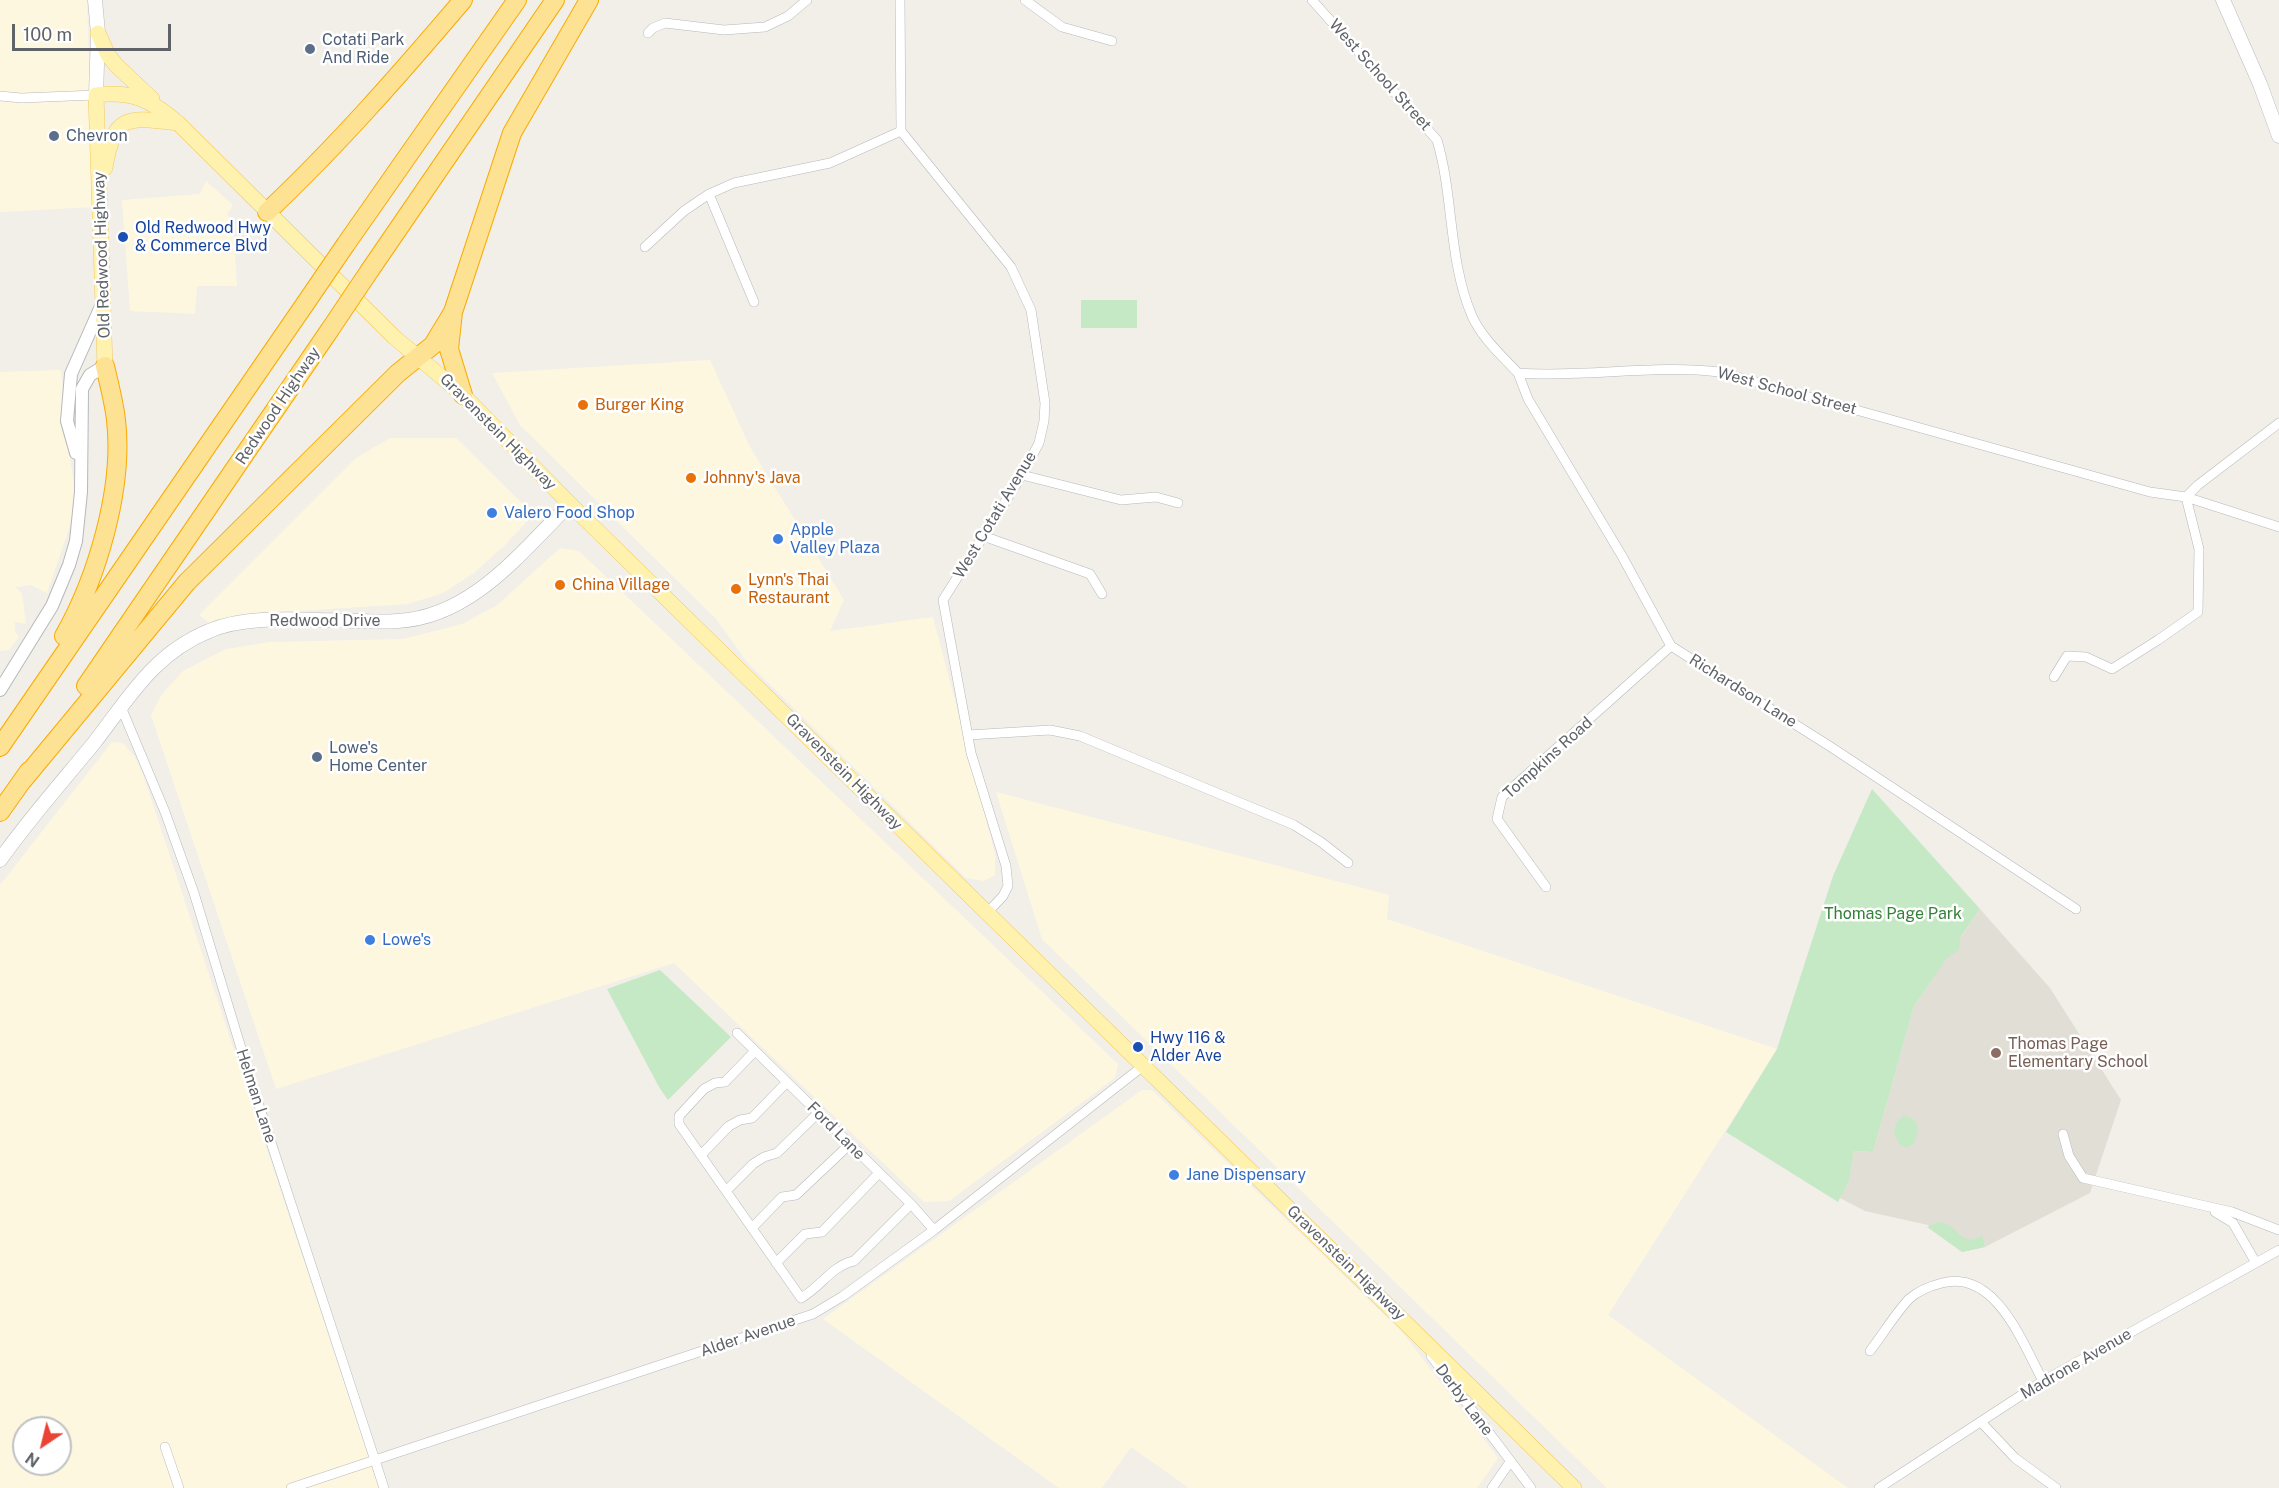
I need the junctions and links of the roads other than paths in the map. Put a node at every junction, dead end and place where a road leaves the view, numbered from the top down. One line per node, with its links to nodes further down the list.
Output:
1 (96, 0): 11 (main road, Old Redwood Highway)
2 (464, 0): 22 (highway)
3 (517, 0): 45 (highway, bridge)
4 (555, 0): 46 (highway, Redwood Highway, bridge)
5 (589, 0): 26 (highway)
6 (807, 0): 12 (street)
7 (900, 0): 18 (street)
8 (1025, 0): 13 (street)
9 (1312, 0): 29 (street, West School Street)
10 (2223, 0): 19 (main road)
11 (98, 33): 14 (main road, Old Redwood Highway); 16 (main road)
12 (648, 33)
13 (1112, 41)
14 (96, 95): 15 (street); 16 (main road, Gravenstein Highway); 21 (main road, Old Redwood Highway)
15 (0, 96)
16 (165, 112): 17 (main road, Gravenstein Highway)
17 (178, 123): 21 (main road); 22 (main road, Gravenstein Highway)
18 (901, 130): 20 (street); 33 (street, West Cotati Avenue)
19 (2279, 136)
20 (709, 194): 23 (street); 25 (street)
21 (100, 204): 24 (main road, Old Redwood Highway)
22 (267, 212): 27 (main road, Gravenstein Highway)
23 (645, 247)
24 (104, 301): 28 (main road, Old Redwood Highway); 32 (street)
25 (754, 302)
26 (453, 312): 27 (highway); 30 (highway)
27 (418, 357): 30 (main road, Gravenstein Highway); 46 (highway)
28 (105, 366): 32 (street); 45 (highway)
29 (1518, 373): 34 (street, West School Street); 40 (street, Richardson Lane)
30 (463, 395): 36 (main road, Gravenstein Highway)
31 (2279, 423): 34 (street)
32 (80, 467): 42 (street)
33 (1022, 475): 35 (street); 38 (street, West Cotati Avenue)
34 (2187, 497): 37 (street, West School Street); 41 (street)
35 (1178, 503)
36 (570, 504): 43 (main road, Redwood Drive); 52 (main road, Gravenstein Highway)
37 (2279, 528)
38 (983, 536): 39 (street); 44 (street, West Cotati Avenue)
39 (1102, 594)
40 (1671, 646): 50 (street, Tompkins Road); 51 (street, Richardson Lane)
41 (2054, 677)
42 (0, 690)
43 (121, 707): 48 (main road, Redwood Drive); 76 (street, Helman Lane)
44 (968, 735): 49 (street); 52 (street, West Cotati Avenue)
45 (0, 747)
46 (23, 780): 47 (highway, Redwood Highway)
47 (0, 812)
48 (0, 860)
49 (1348, 863)
50 (1545, 887)
51 (2076, 909)
52 (987, 913): 55 (main road, Gravenstein Highway)
53 (737, 1033): 54 (street, Ford Lane)
54 (755, 1051): 56 (street, Ford Lane); 60 (street)
55 (1143, 1066): 66 (street, Alder Avenue); 71 (main road, Gravenstein Highway)
56 (787, 1082): 57 (street, Ford Lane); 60 (street)
57 (818, 1113): 59 (street, Ford Lane); 62 (street)
58 (2063, 1134): 64 (street)
59 (850, 1144): 61 (street, Ford Lane); 65 (street)
60 (701, 1155): 62 (street)
61 (879, 1173): 63 (street, Ford Lane); 69 (street)
62 (726, 1191): 65 (street)
63 (911, 1204): 66 (street, Ford Lane); 69 (street)
64 (2199, 1205): 67 (street); 70 (street)
65 (752, 1228): 69 (street)
66 (934, 1230): 76 (street, Alder Avenue)
67 (2279, 1230)
68 (2279, 1250): 70 (street, Madrone Avenue)
69 (776, 1263)
70 (2256, 1263): 73 (street, Madrone Avenue)
71 (1396, 1313): 77 (street, Derby Lane); 83 (main road, Gravenstein Highway)
72 (1870, 1351): 73 (street)
73 (2043, 1381): 74 (street, Madrone Avenue)
74 (1981, 1422): 84 (street, Madrone Avenue); 85 (street)
75 (165, 1447): 78 (street)
76 (375, 1460): 79 (street, Alder Avenue); 80 (street, Helman Lane)
77 (1510, 1462): 81 (street); 82 (street, Derby Lane)
78 (179, 1488)
79 (291, 1488)
80 (384, 1488)
81 (1492, 1488)
82 (1531, 1488)
83 (1574, 1488)
84 (1879, 1488)
85 (2056, 1488)

